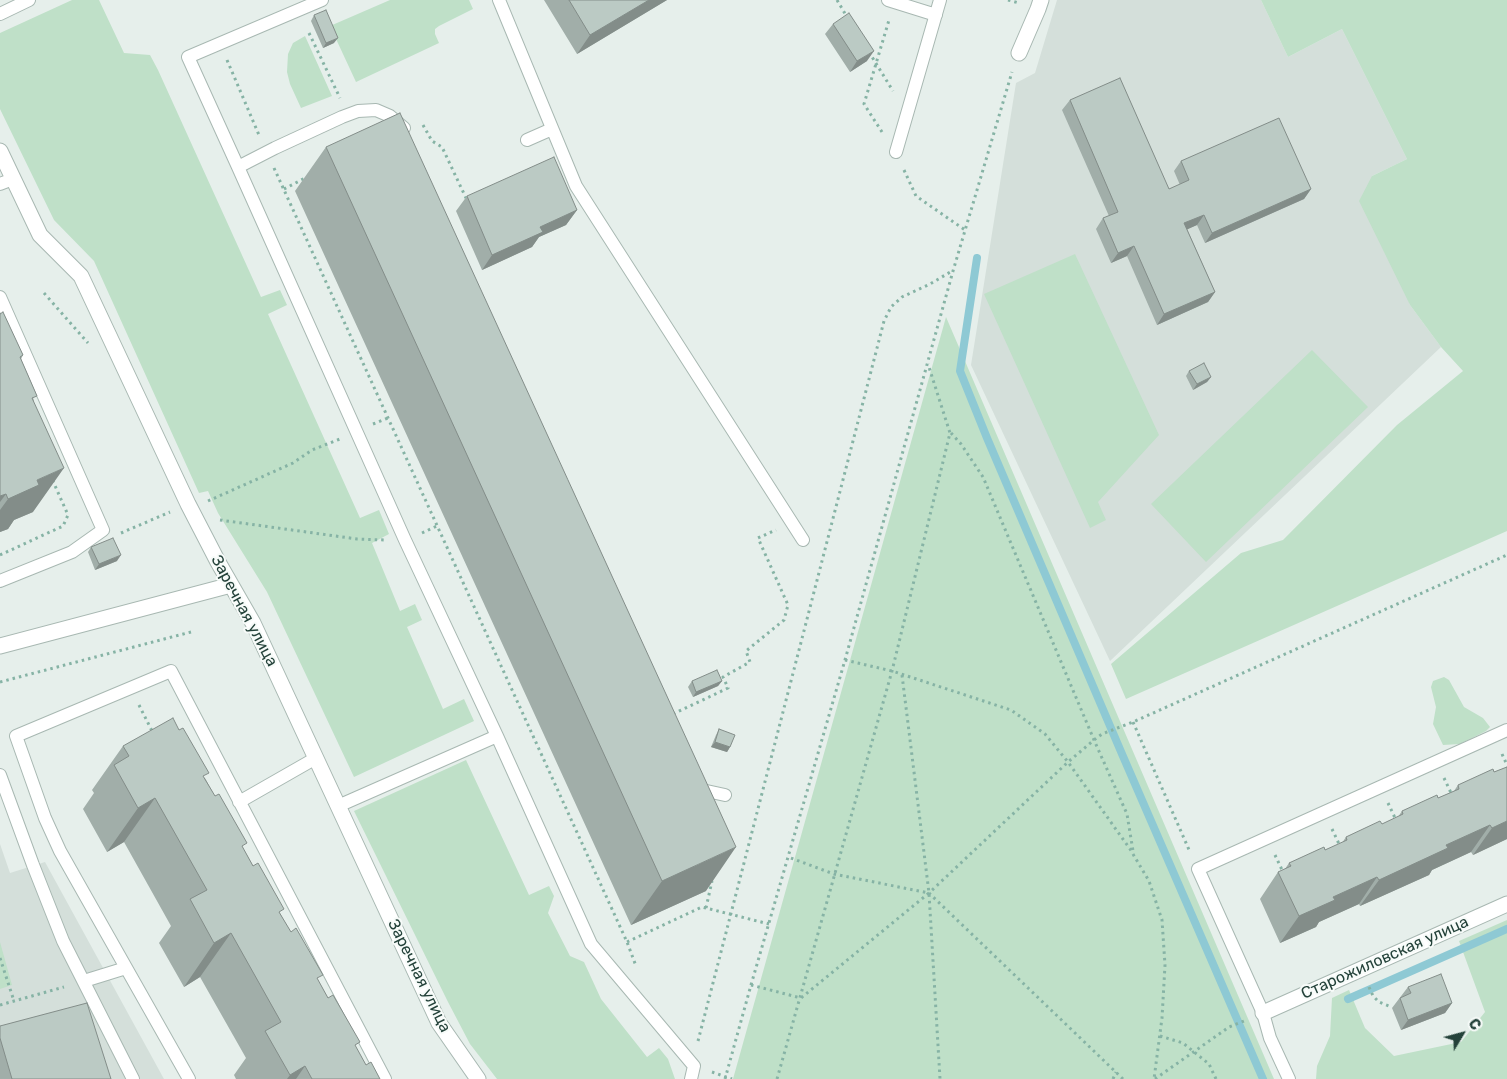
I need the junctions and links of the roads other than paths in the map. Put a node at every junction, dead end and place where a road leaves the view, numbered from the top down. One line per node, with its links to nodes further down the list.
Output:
1 (29, 0): 7 (lane)
2 (322, 0): 15 (lane)
3 (499, 0): 10 (lane)
4 (888, 0): 8 (lane)
5 (940, 0): 8 (lane)
6 (1040, 0): 9 (street)
7 (0, 14)
8 (936, 15): 14 (lane)
9 (1018, 53)
10 (552, 129): 12 (lane); 18 (lane)
11 (407, 136): 15 (lane)
12 (527, 140)
13 (0, 151): 16 (street, Заречная улица)
14 (896, 152)
15 (238, 167): 23 (lane)
16 (6, 182): 20 (street, Заречная улица)
17 (0, 298): 19 (lane)
18 (803, 540)
19 (0, 581)
20 (231, 584): 21 (street); 24 (street, Заречная улица)
21 (0, 646)
22 (1507, 730): 33 (lane)
23 (497, 736): 29 (lane); 38 (lane)
24 (316, 758): 28 (lane); 29 (street, Заречная улица)
25 (695, 774): 27 (lane)
26 (0, 775): 32 (lane)
27 (725, 795)
28 (239, 802): 31 (lane); 36 (lane)
29 (338, 806): 37 (street, Заречная улица)
30 (1507, 904): 33 (street, Старожиловская улица)
31 (126, 968): 32 (lane); 35 (lane)
32 (84, 981): 34 (lane)
33 (1263, 1012): 39 (lane)
34 (133, 1079)
35 (189, 1079)
36 (385, 1079)
37 (478, 1079)
38 (691, 1079)
39 (1289, 1079)

